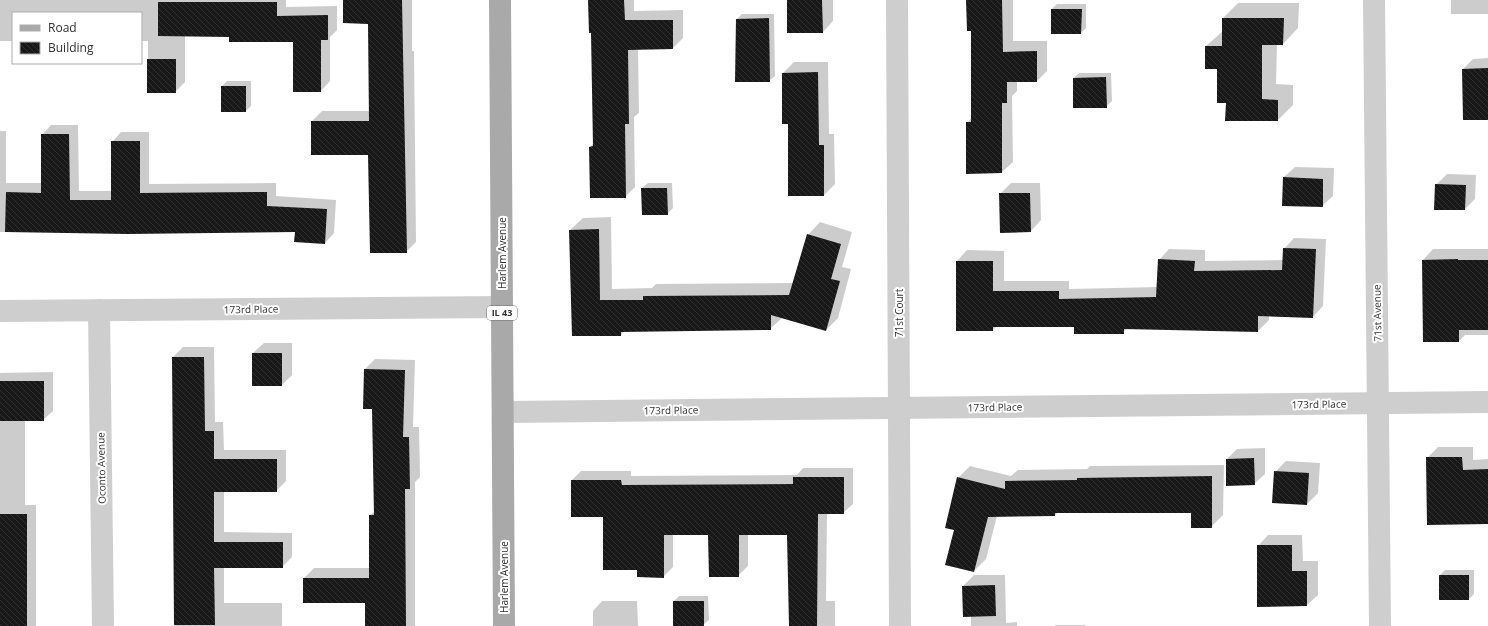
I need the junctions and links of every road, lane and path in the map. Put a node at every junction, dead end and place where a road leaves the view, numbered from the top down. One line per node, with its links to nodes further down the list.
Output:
1 (500, 0): 4 (main road, Harlem Avenue / IL 43)
2 (897, 0): 9 (street, 71st Court)
3 (1374, 0): 8 (street, 71st Avenue)
4 (502, 306): 5 (street, 173rd Place); 10 (main road, Harlem Avenue / IL 43)
5 (100, 310): 6 (street, 173rd Place); 11 (street, Oconto Avenue)
6 (0, 311)
7 (1488, 402): 8 (street, 173rd Place)
8 (1378, 403): 9 (street, 173rd Place); 14 (street, 71st Avenue)
9 (899, 408): 10 (street, 173rd Place); 13 (street, 71st Court)
10 (503, 412): 12 (main road, Harlem Avenue / IL 43)
11 (103, 626)
12 (504, 626)
13 (900, 626)
14 (1380, 626)

